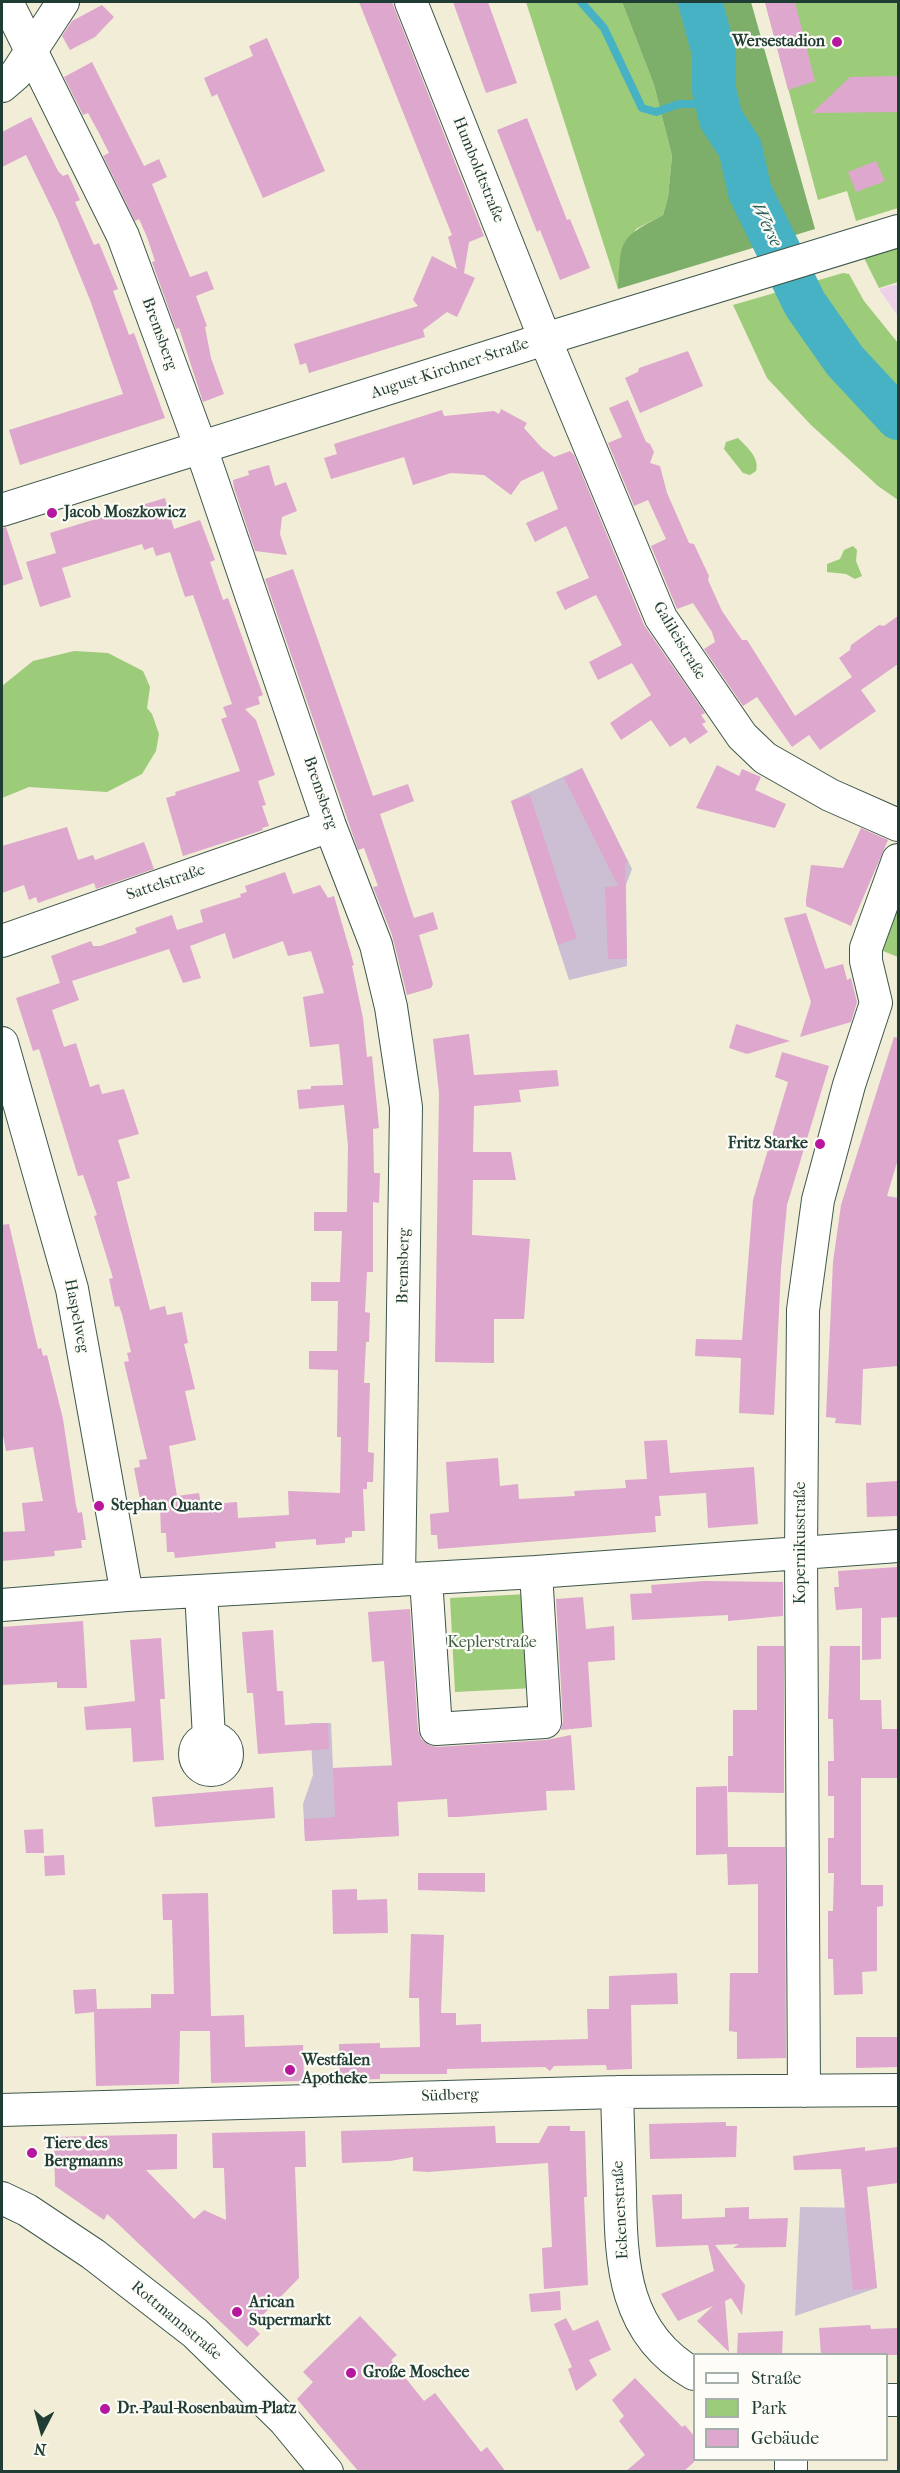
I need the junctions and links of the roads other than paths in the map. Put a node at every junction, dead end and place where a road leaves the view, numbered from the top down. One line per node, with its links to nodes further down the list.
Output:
1 (7, 2): 4 (street, Bremsberg)
2 (63, 2): 4 (street)
3 (411, 2): 7 (street, Humboldtstraße)
4 (30, 49): 5 (street); 8 (street, Bremsberg)
5 (2, 86)
6 (898, 231): 7 (street, August-Kirchner-Straße)
7 (545, 339): 8 (street, August-Kirchner-Straße); 10 (street, Galileistraße)
8 (201, 448): 9 (street, August-Kirchner-Straße); 11 (street, Bremsberg)
9 (2, 510)
10 (898, 825)
11 (330, 826): 13 (street, Sattelstraße); 19 (street, Bremsberg)
12 (898, 860): 14 (street, Kopernikusstraße)
13 (2, 941)
14 (887, 996): 17 (street, Kopernikusstraße)
15 (2, 1043): 21 (street, Haspelweg)
16 (898, 1546): 17 (street)
17 (801, 1552): 18 (street); 25 (street, Kopernikusstraße)
18 (536, 1572): 19 (street); 19 (street)
19 (412, 1579): 20 (street)
20 (201, 1591): 21 (street); 23 (street)
21 (127, 1594): 22 (street)
22 (2, 1605)
23 (209, 1738)
24 (898, 2090): 25 (street, Südberg)
25 (804, 2091): 26 (street, Südberg)
26 (617, 2092): 27 (street, Südberg); 29 (street, Eckenerstraße)
27 (2, 2110)
28 (2, 2198): 30 (street, Rottmannstraße)
29 (693, 2373)
30 (327, 2472)

